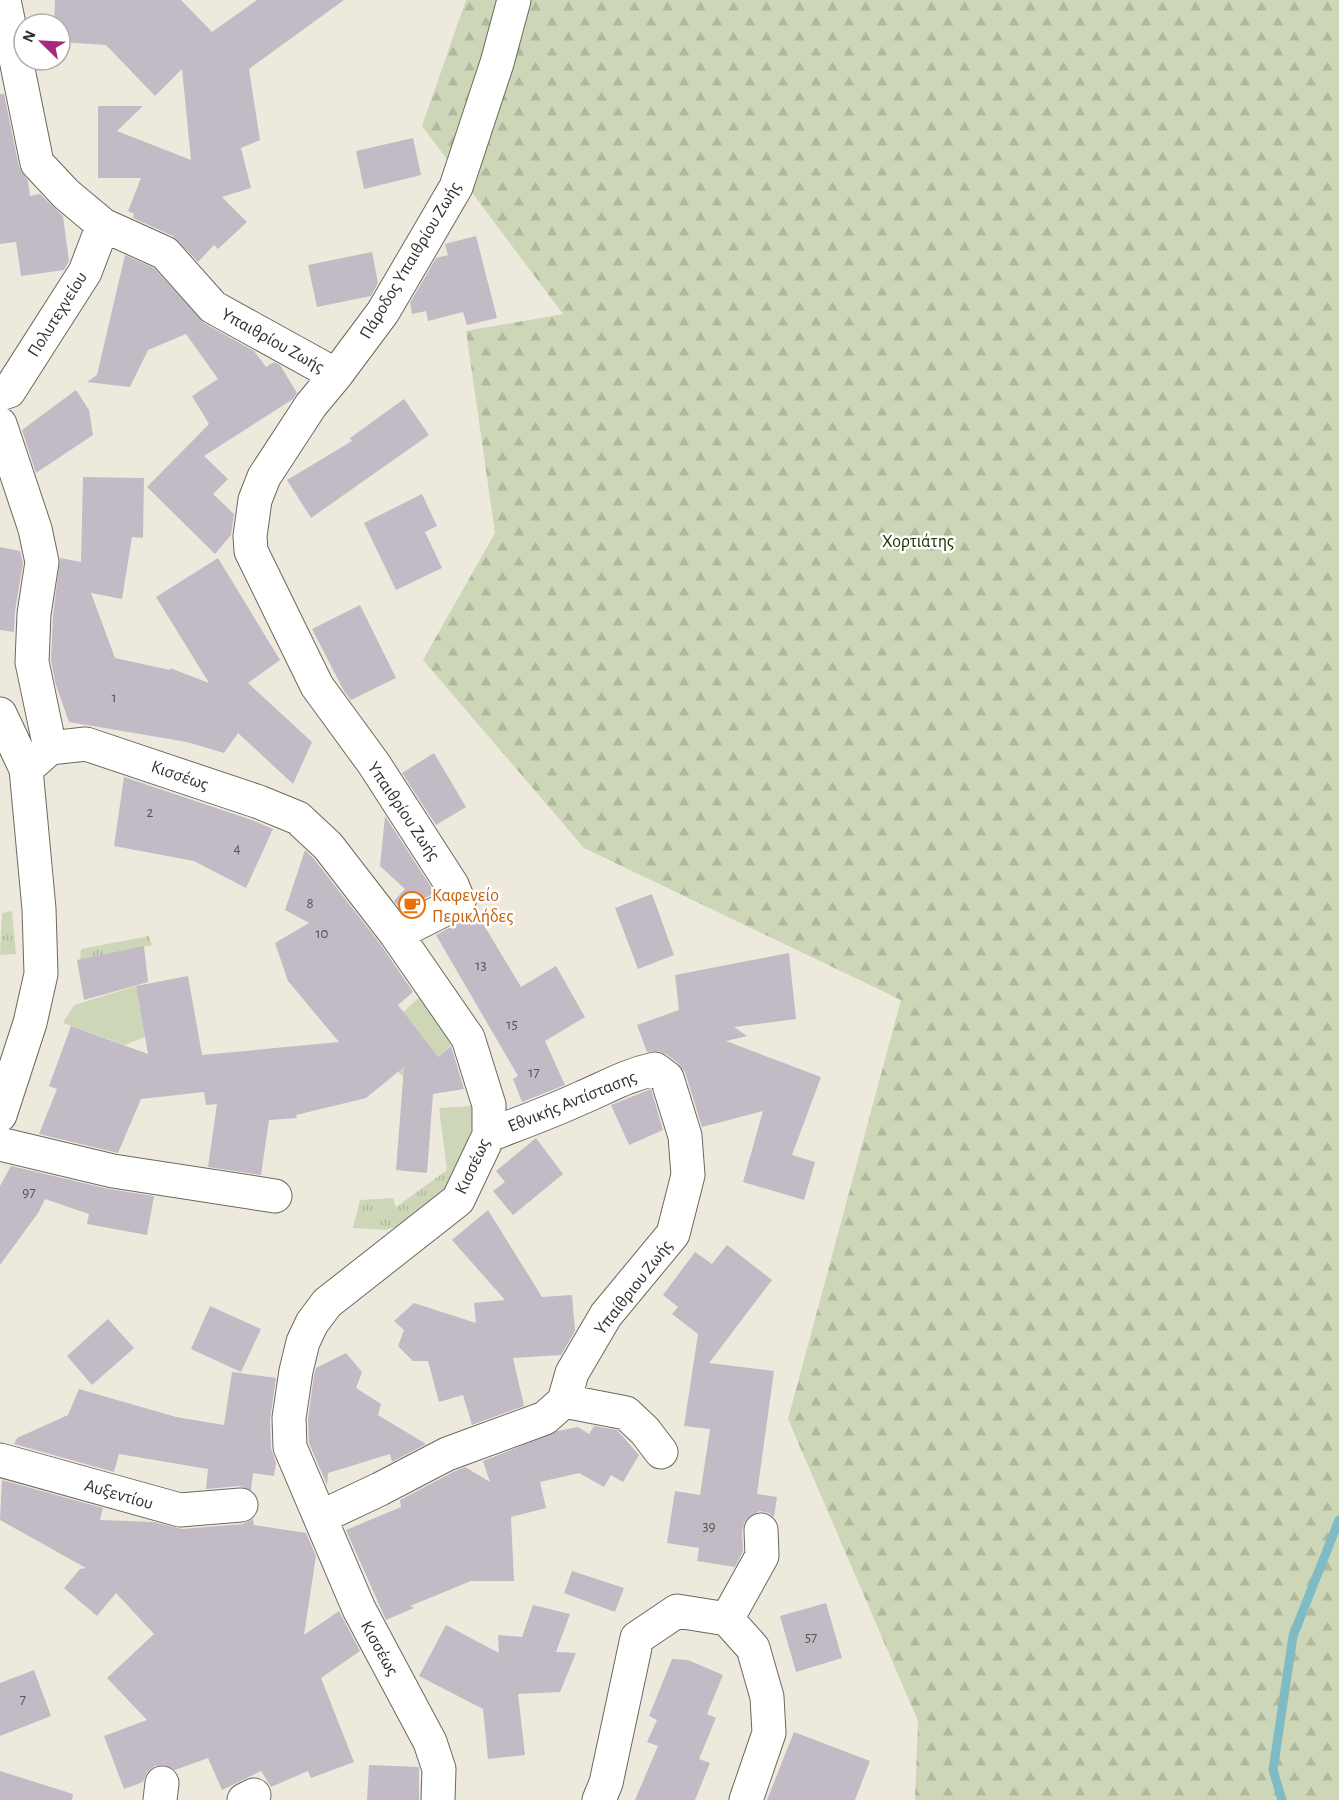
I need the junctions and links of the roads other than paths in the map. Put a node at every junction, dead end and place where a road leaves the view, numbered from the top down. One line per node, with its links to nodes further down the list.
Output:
1 (4, 0): 3 (street, Υπαιθρίου Ζωής)
2 (514, 0): 4 (street, Πάροδος Υπαιθρίου Ζωής)
3 (103, 225): 4 (street, Υπαιθρίου Ζωής); 5 (street, Πολυτεχνείου)
4 (336, 375): 9 (street, Υπαιθρίου Ζωής)
5 (0, 394)
6 (0, 424): 8 (street)
7 (0, 714): 8 (street)
8 (38, 758): 9 (street, Κισσέως); 11 (street)
9 (396, 934): 12 (street, Κισσέως)
10 (655, 1069): 12 (street, Εθνικής Αντίστασης); 15 (street, Υπαίθριου Ζωής)
11 (0, 1115)
12 (489, 1135): 19 (street, Κισσέως)
13 (0, 1144): 14 (street)
14 (275, 1196)
15 (564, 1401): 16 (street); 19 (street)
16 (661, 1452)
17 (0, 1460): 18 (street, Αυξεντίου)
18 (241, 1505)
19 (321, 1517): 22 (street, Κισσέως)
20 (761, 1530): 21 (street)
21 (727, 1619): 23 (street); 24 (street)
22 (438, 1800)
23 (599, 1800)
24 (747, 1800)

